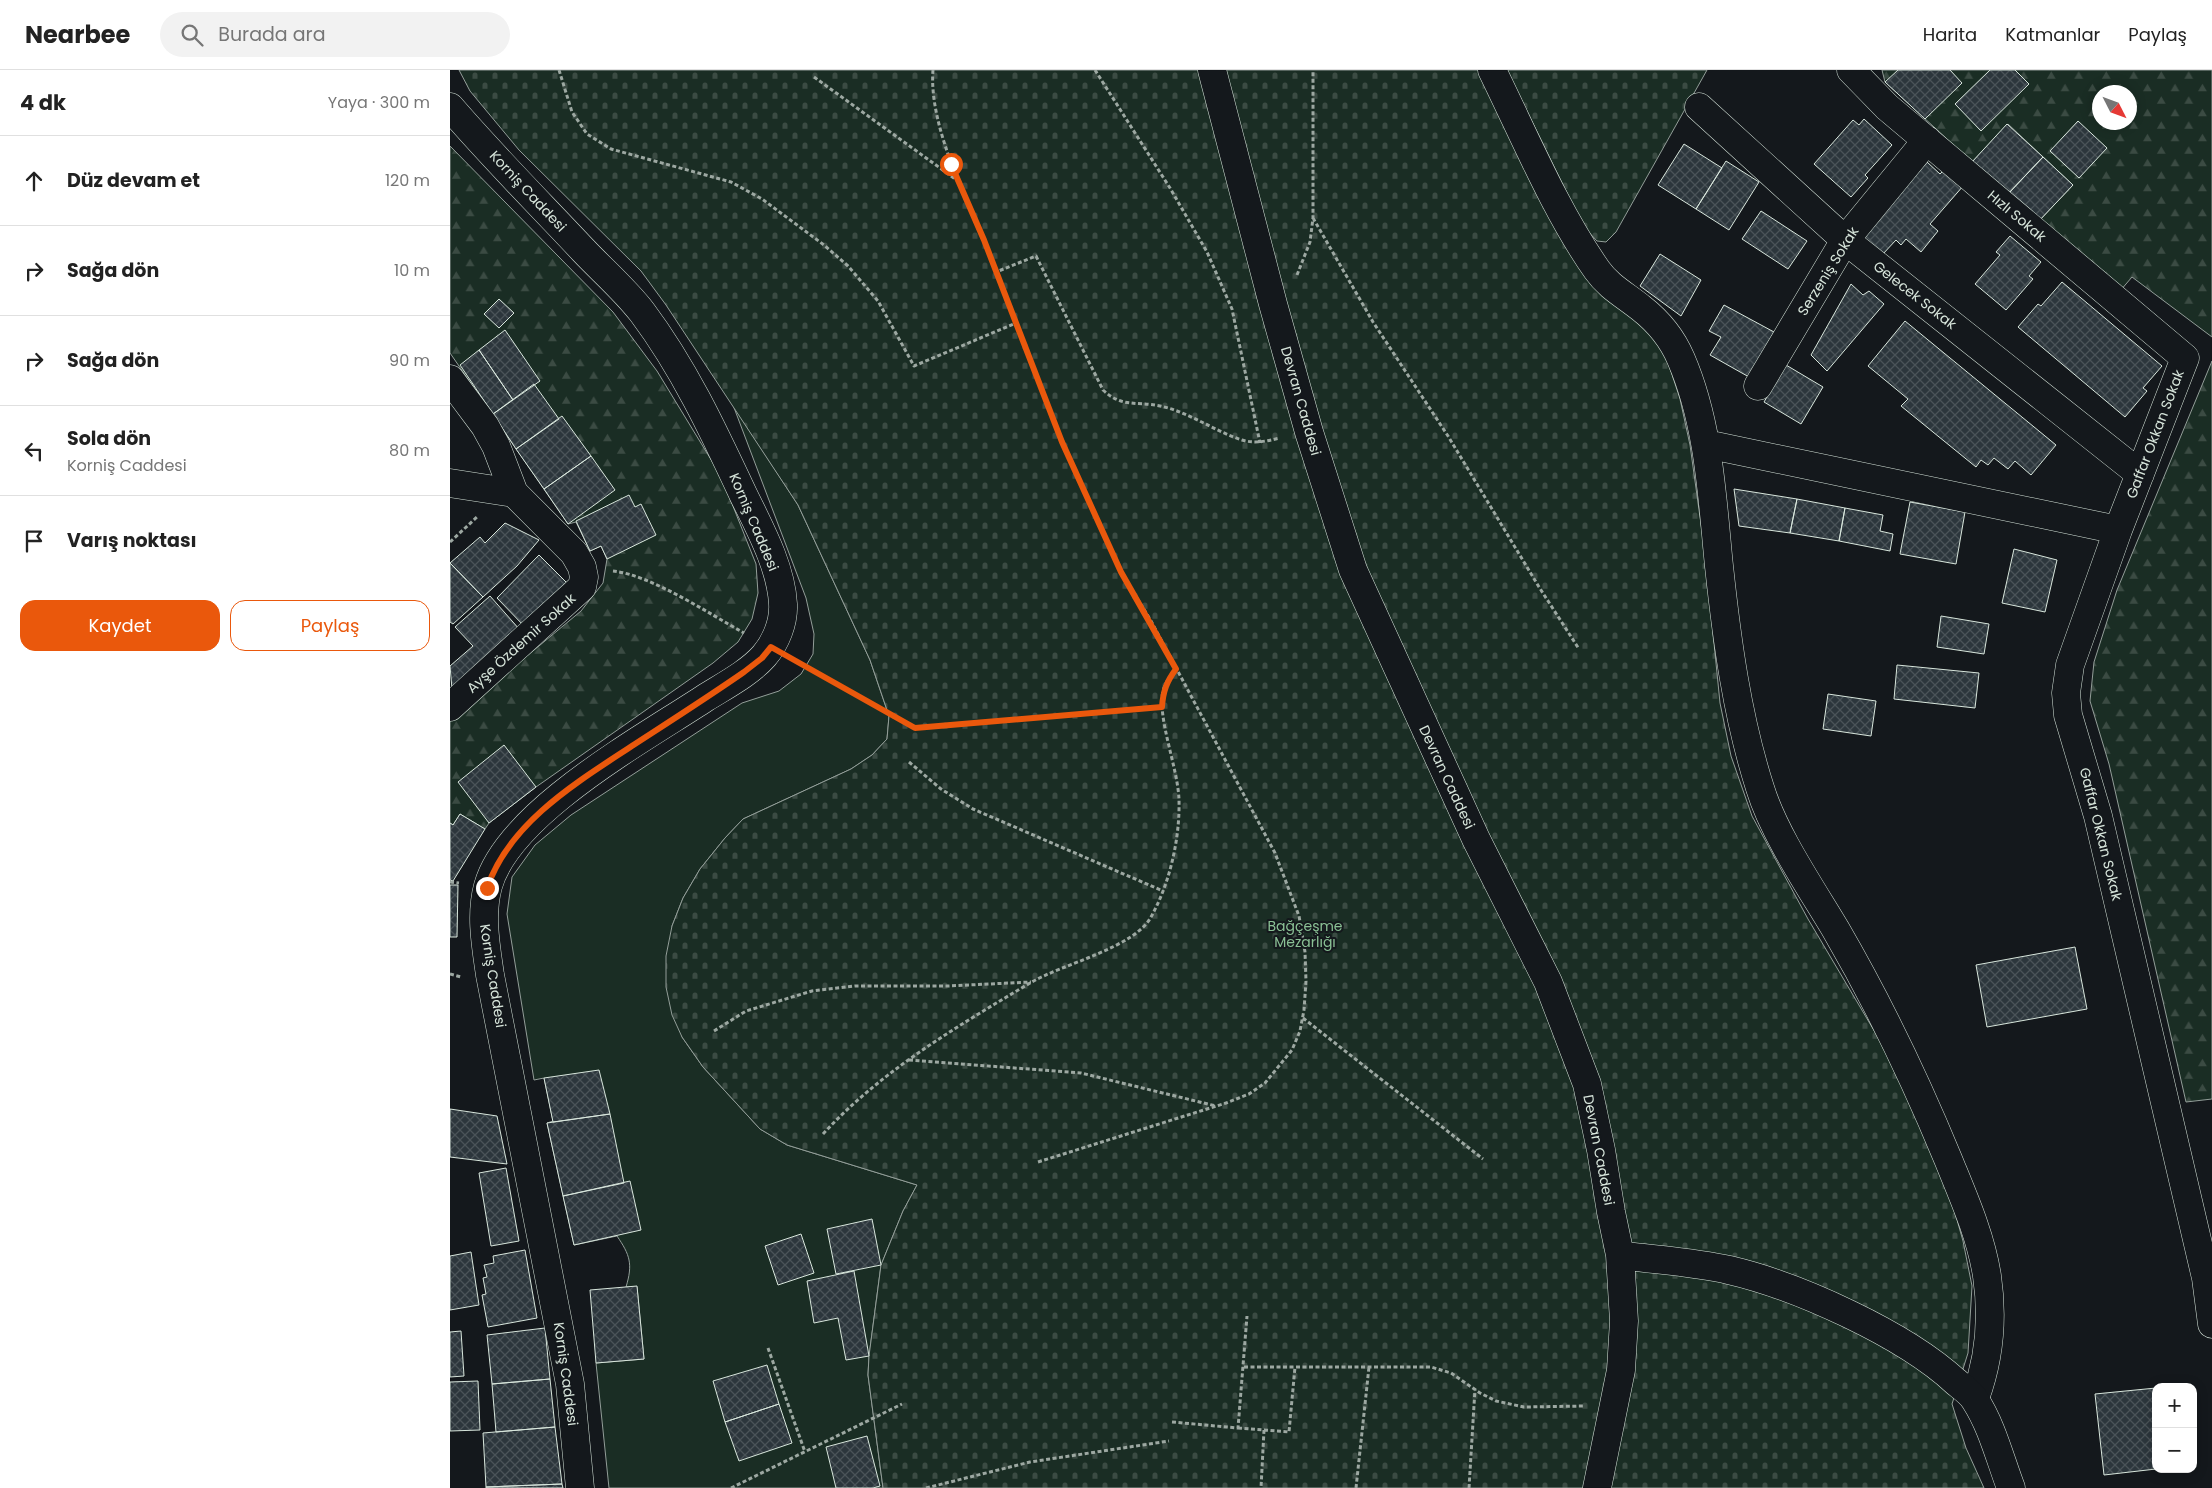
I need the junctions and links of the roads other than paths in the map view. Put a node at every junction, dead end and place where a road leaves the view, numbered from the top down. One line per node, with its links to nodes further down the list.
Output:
1 (1212, 70): 17 (street, Devran Caddesi)
2 (1492, 70): 11 (street)
3 (1851, 70): 6 (street, Hızlı Sokak)
4 (450, 107): 20 (street, Korniş Caddesi)
5 (1698, 107): 7 (street, Gelecek Sokak)
6 (1927, 140): 7 (street, Serzeniş Sokak); 8 (street, Hızlı Sokak)
7 (1845, 240): 10 (street, Serzeniş Sokak); 12 (street, Gelecek Sokak)
8 (2185, 358): 12 (street, Gaffar Okkan Sokak)
9 (450, 379): 14 (street)
10 (1758, 386)
11 (1706, 444): 15 (street); 19 (street)
12 (2140, 474): 15 (street, Gaffar Okkan Sokak)
13 (450, 483): 14 (street)
14 (514, 493): 16 (street, Ayşe Özdemir Sokak)
15 (2118, 530): 18 (street, Gaffar Okkan Sokak)
16 (450, 707)
17 (1620, 1255): 19 (street); 21 (street, Devran Caddesi)
18 (2212, 1324)
19 (1974, 1398): 22 (street)
20 (580, 1488)
21 (1597, 1488)
22 (2011, 1488)

